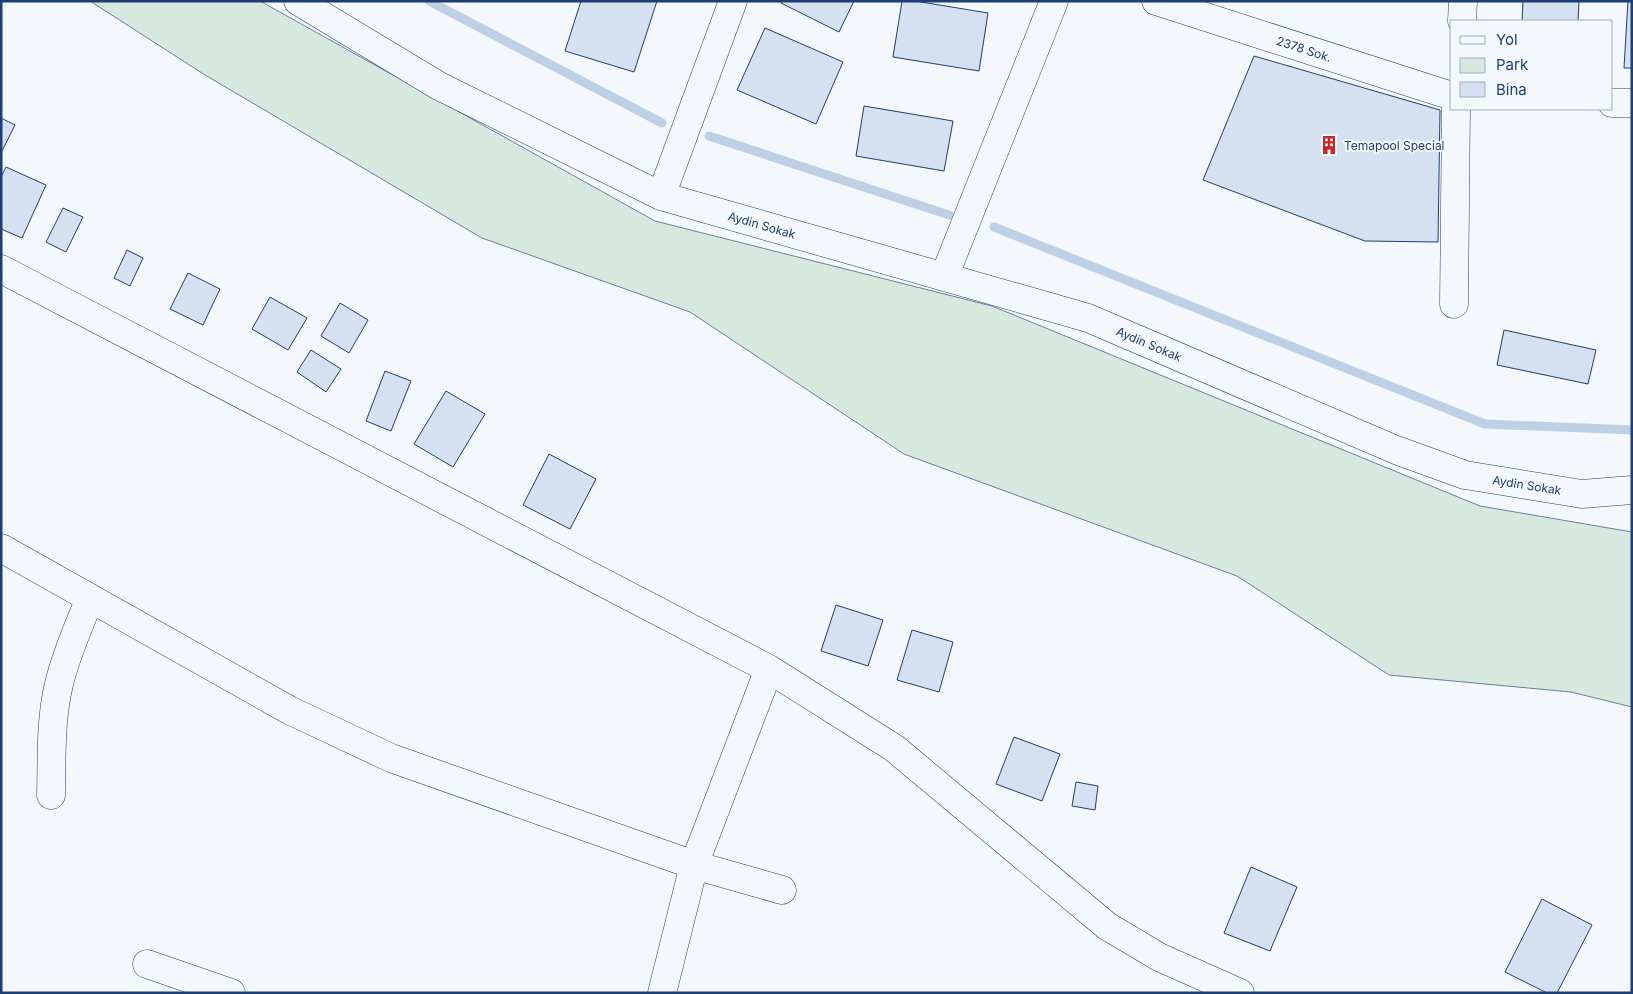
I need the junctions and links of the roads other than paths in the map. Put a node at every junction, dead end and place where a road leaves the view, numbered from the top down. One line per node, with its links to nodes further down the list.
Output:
1 (298, 1): 11 (street, Aydin Sokak)
2 (733, 1): 11 (street)
3 (1054, 1): 13 (street)
4 (1156, 1): 7 (street, 2378 Sok.)
5 (1463, 1): 6 (street)
6 (1462, 20)
7 (1450, 95)
8 (1613, 103): 9 (street)
9 (1632, 103)
10 (1456, 110): 14 (street)
11 (661, 196): 13 (street, Aydin Sokak)
12 (1, 269): 18 (street)
13 (944, 277): 15 (street, Aydin Sokak)
14 (1454, 304)
15 (1632, 490)
16 (1, 548): 17 (street)
17 (90, 598): 19 (street); 20 (street)
18 (769, 669): 20 (street); 25 (street)
19 (51, 795)
20 (694, 865): 21 (street); 24 (street)
21 (782, 890)
22 (147, 964): 23 (street)
23 (231, 993)
24 (662, 993)
25 (1240, 993)

